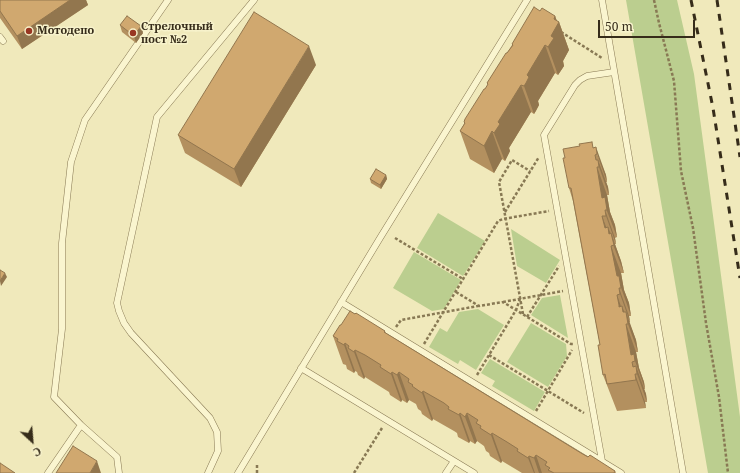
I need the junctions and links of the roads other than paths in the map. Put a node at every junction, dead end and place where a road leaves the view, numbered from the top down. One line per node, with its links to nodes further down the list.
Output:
1 (168, 0): 8 (lane)
2 (254, 0): 13 (lane)
3 (528, 0): 6 (lane)
4 (602, 0): 5 (lane)
5 (614, 72): 10 (lane); 18 (lane)
6 (341, 302): 7 (lane); 10 (lane)
7 (301, 368): 9 (lane); 14 (lane)
8 (81, 425): 11 (lane); 12 (lane)
9 (454, 461): 15 (lane); 16 (lane)
10 (602, 461): 17 (lane)
11 (48, 473)
12 (119, 473)
13 (208, 473)
14 (238, 473)
15 (446, 473)
16 (474, 473)
17 (621, 473)
18 (683, 473)

